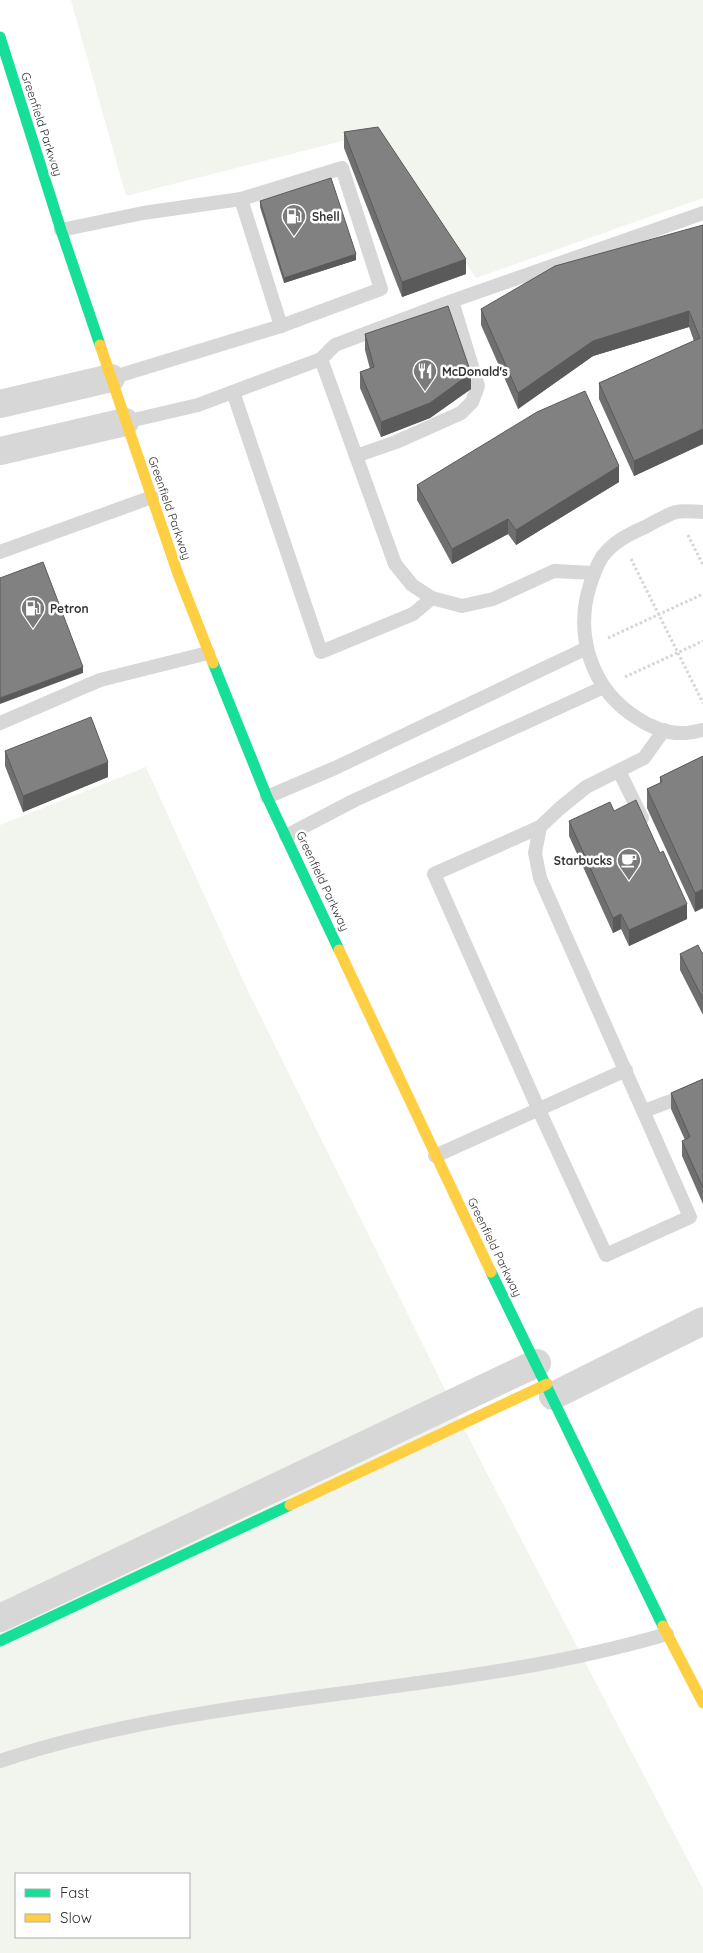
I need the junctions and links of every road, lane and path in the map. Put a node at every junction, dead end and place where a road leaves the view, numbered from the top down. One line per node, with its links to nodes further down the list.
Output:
1 (0, 37): 4 (main road, Greenfield Parkway)
2 (241, 198): 4 (lane); 6 (lane); 6 (lane)
3 (703, 213): 5 (lane)
4 (61, 230): 8 (main road, Greenfield Parkway)
5 (452, 302): 7 (lane); 13 (lane)
6 (281, 326): 8 (lane)
7 (321, 359): 9 (lane); 13 (lane)
8 (111, 378): 10 (street); 11 (main road, Greenfield Parkway)
9 (233, 392): 11 (lane); 22 (lane)
10 (0, 404)
11 (125, 422): 12 (street); 14 (main road, Greenfield Parkway)
12 (0, 451)
13 (356, 456): 22 (lane)
14 (152, 497): 18 (lane); 26 (main road, Greenfield Parkway)
15 (678, 512): 16 (lane); 17 (lane); 19 (path)
16 (703, 512)
17 (621, 538): 20 (lane); 23 (path)
18 (0, 552)
19 (703, 565)
20 (594, 573): 22 (lane); 25 (lane)
21 (703, 594): 23 (path)
22 (432, 598)
23 (659, 615): 25 (path); 27 (path)
24 (703, 641): 27 (path)
25 (587, 648): 28 (lane); 34 (lane)
26 (208, 653): 30 (lane); 34 (main road, Greenfield Parkway)
27 (678, 653): 28 (path); 29 (path)
28 (604, 687): 31 (lane); 37 (lane)
29 (703, 703)
30 (0, 723)
31 (664, 730): 32 (lane); 33 (lane)
32 (703, 730)
33 (619, 770): 35 (lane); 36 (lane)
34 (267, 797): 37 (main road, Greenfield Parkway)
35 (540, 827): 38 (lane); 40 (lane)
36 (649, 833)
37 (286, 836): 42 (main road, Greenfield Parkway)
38 (626, 1070): 40 (lane); 41 (lane)
39 (703, 1089): 41 (lane)
40 (538, 1108): 41 (lane); 42 (lane)
41 (644, 1111)
42 (435, 1156): 44 (main road, Greenfield Parkway)
43 (703, 1321): 44 (street)
44 (546, 1381): 45 (street); 46 (main road, Greenfield Parkway); 47 (main road)
45 (0, 1618)
46 (667, 1634): 48 (main road, Greenfield Parkway); 49 (lane)
47 (0, 1641)
48 (703, 1703)
49 (0, 1761)

